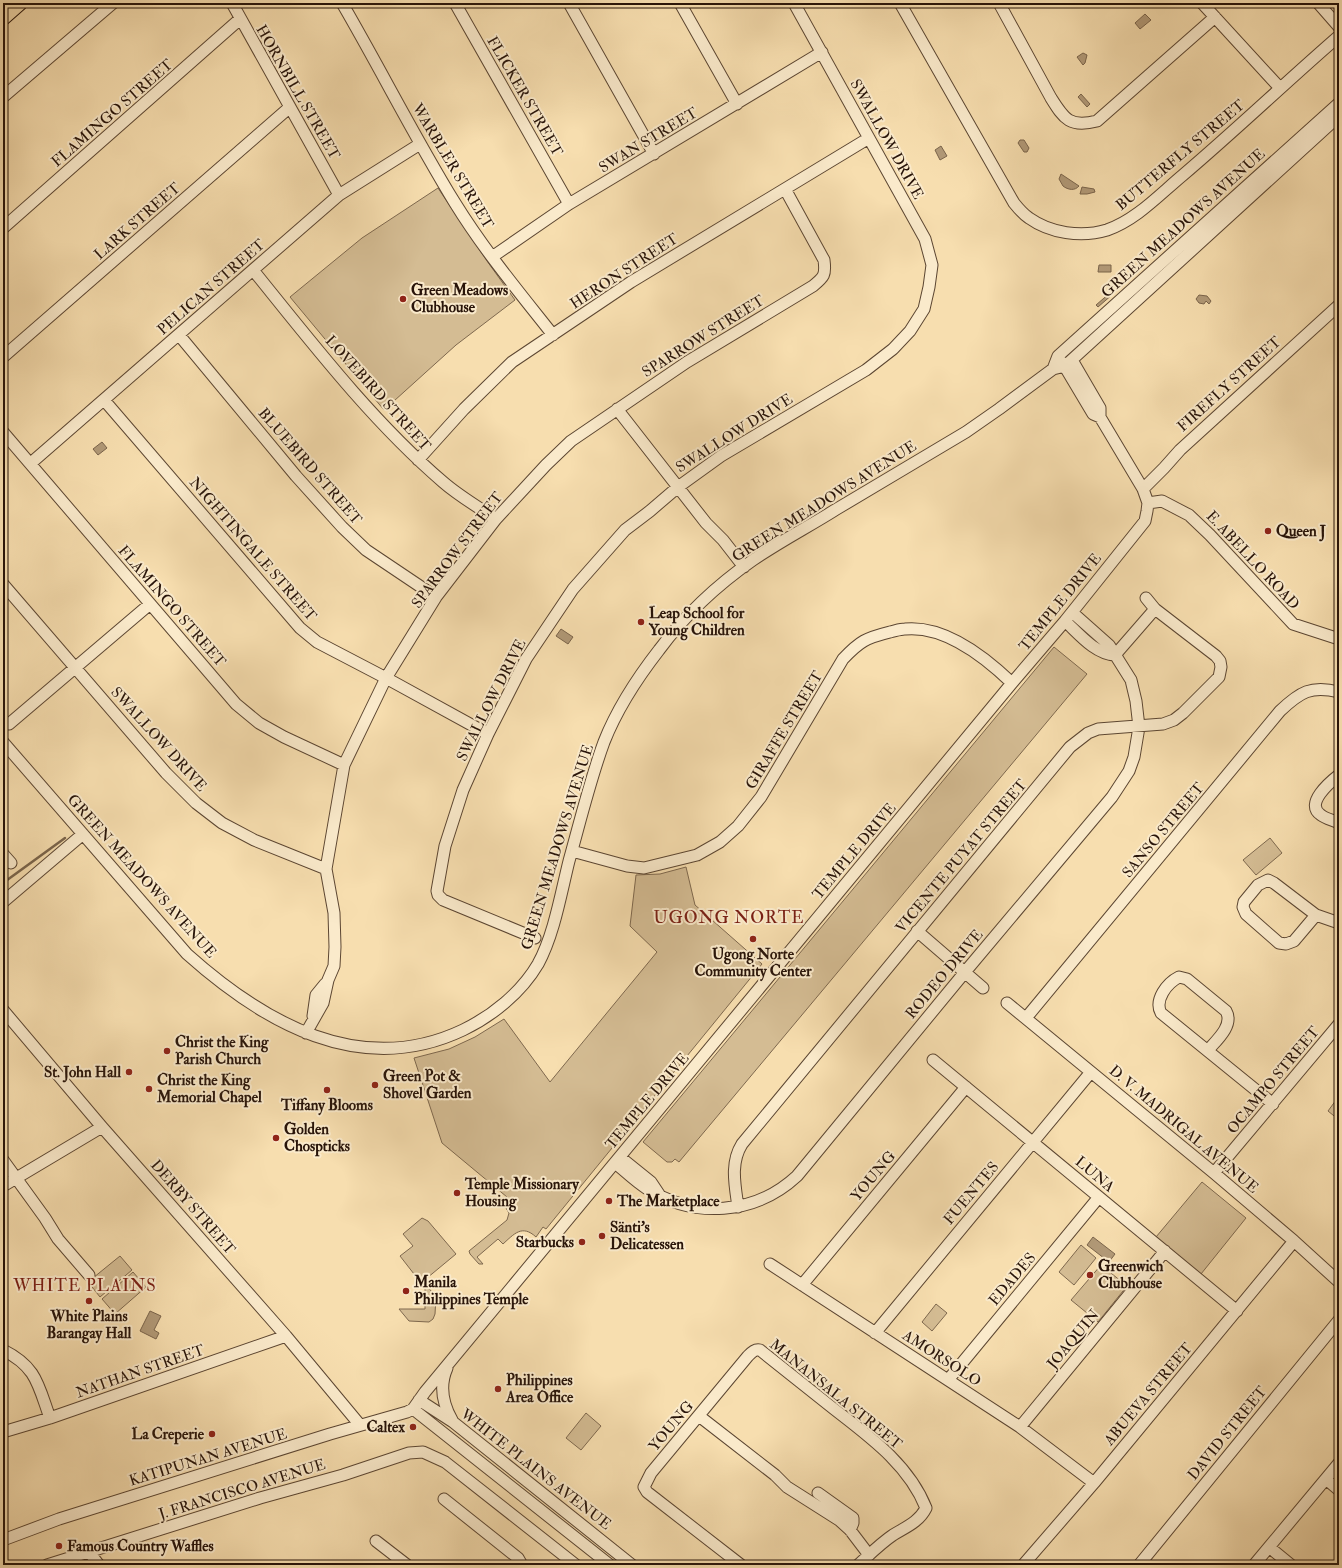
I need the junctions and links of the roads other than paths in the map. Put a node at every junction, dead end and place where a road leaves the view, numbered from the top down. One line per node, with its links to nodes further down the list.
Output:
1 (20, 3): 14 (main road)
2 (113, 3): 20 (street)
3 (232, 3): 15 (street, HORNBILL STREET)
4 (342, 3): 26 (street, WARBLER STREET)
5 (455, 3): 30 (street, FLICKER STREET)
6 (569, 3): 27 (street)
7 (680, 3): 22 (street)
8 (794, 3): 18 (street, SWALLOW DRIVE)
9 (900, 3): 19 (street, BUTTERFLY STREET)
10 (999, 3): 13 (street)
11 (1202, 3): 13 (street)
12 (1318, 3): 16 (street)
13 (1215, 17): 19 (street)
14 (3, 18)
15 (240, 19): 23 (street, HORNBILL STREET); 32 (street, FLAMINGO STREET)
16 (1339, 27)
17 (1339, 36): 19 (street, BUTTERFLY STREET)
18 (822, 52): 22 (street, SWAN STREET); 25 (street, SWALLOW DRIVE)
19 (1280, 88)
20 (3, 97)
21 (1339, 103): 24 (street, GREEN MEADOWS AVENUE)
22 (737, 104): 27 (street, SWAN STREET)
23 (290, 108): 29 (street, HORNBILL STREET); 44 (street, LARK STREET)
24 (1332, 117): 31 (street, GREEN MEADOWS AVENUE); 33 (street, GREEN MEADOWS AVENUE)
25 (869, 138): 28 (street, HERON STREET); 52 (street, SWALLOW DRIVE)
26 (420, 144): 29 (street, PELICAN STREET); 36 (street, WARBLER STREET)
27 (654, 154): 30 (street, SWAN STREET)
28 (785, 189): 42 (street, HERON STREET); 48 (street, SPARROW STREET)
29 (339, 195): 37 (street, PELICAN STREET)
30 (569, 204): 36 (street, SWAN STREET)
31 (1206, 222): 33 (street); 34 (street, GREEN MEADOWS AVENUE)
32 (3, 228)
33 (1214, 231): 35 (street, GREEN MEADOWS AVENUE)
34 (1181, 245): 35 (street); 38 (street, GREEN MEADOWS AVENUE)
35 (1188, 254): 40 (street, GREEN MEADOWS AVENUE)
36 (492, 257): 42 (street, WARBLER STREET)
37 (253, 270): 41 (street, PELICAN STREET); 50 (street, LOVEBIRD STREET)
38 (1117, 302): 40 (street); 43 (street, GREEN MEADOWS AVENUE)
39 (1339, 304): 53 (street, FIREFLY STREET)
40 (1126, 311): 45 (street, GREEN MEADOWS AVENUE)
41 (179, 334): 47 (street, PELICAN STREET); 58 (street, BLUEBIRD STREET)
42 (553, 335): 50 (street, HERON STREET)
43 (1058, 356): 45 (street); 46 (street, GREEN MEADOWS AVENUE)
44 (3, 357)
45 (1069, 363): 46 (street, GREEN MEADOWS AVENUE); 53 (street)
46 (1053, 369): 56 (street, GREEN MEADOWS AVENUE)
47 (104, 400): 51 (street, PELICAN STREET); 66 (street, NIGHTINGALE STREET)
48 (617, 409): 52 (street); 55 (street, SPARROW STREET)
49 (3, 432): 51 (street, FLAMINGO STREET)
50 (418, 460): 55 (street, LOVEBIRD STREET)
51 (30, 463): 60 (street, FLAMINGO STREET)
52 (678, 487): 56 (street); 71 (street, SWALLOW DRIVE)
53 (1143, 489): 54 (street)
54 (1148, 503): 62 (street, TEMPLE DRIVE); 63 (street, E. ABELLO ROAD)
55 (496, 519): 58 (street, SPARROW STREET)
56 (742, 569): 77 (street, GREEN MEADOWS AVENUE)
57 (3, 584): 65 (street, SWALLOW DRIVE)
58 (436, 597): 66 (street, SPARROW STREET)
59 (1146, 598): 61 (street, VICENTE PUYAT STREET)
60 (150, 604): 65 (street); 73 (street, FLAMINGO STREET)
61 (1155, 609): 64 (street); 70 (street, VICENTE PUYAT STREET)
62 (1069, 617): 64 (street); 67 (street, TEMPLE DRIVE)
63 (1339, 638)
64 (1115, 655): 70 (street, RODEO DRIVE)
65 (76, 667): 69 (street); 80 (street, SWALLOW DRIVE)
66 (386, 678): 71 (street, NIGHTINGALE STREET); 73 (street, SPARROW STREET)
67 (1012, 683): 77 (street, GIRAFFE STREET); 101 (street, TEMPLE DRIVE)
68 (1339, 692): 90 (street, SANSO STREET)
69 (9, 724)
70 (1139, 727): 84 (street, VICENTE PUYAT STREET); 86 (street, RODEO DRIVE)
71 (488, 734): 85 (street, SWALLOW DRIVE)
72 (3, 742): 76 (street, GREEN MEADOWS AVENUE)
73 (344, 765): 80 (street, SPARROW STREET)
74 (1339, 775): 75 (street)
75 (1339, 823)
76 (83, 834): 81 (street); 92 (street, GREEN MEADOWS AVENUE)
77 (572, 851): 92 (street, GREEN MEADOWS AVENUE)
78 (3, 854): 79 (street)
79 (11, 863)
80 (326, 869): 92 (street, SPARROW STREET)
81 (3, 902)
82 (1316, 915): 82 (street); 83 (street)
83 (1339, 924)
84 (917, 931): 86 (street); 106 (street, VICENTE PUYAT STREET)
85 (535, 938)
86 (965, 972): 87 (street); 106 (street, RODEO DRIVE)
87 (984, 988)
88 (1007, 1003): 90 (street, D. V. MADRIGAL AVENUE)
89 (3, 1010): 98 (street, DERBY STREET)
90 (1026, 1018): 95 (street, D. V. MADRIGAL AVENUE)
91 (1339, 1024): 97 (street, OCAMPO STREET)
92 (306, 1033)
93 (1208, 1050): 93 (street); 97 (street)
94 (933, 1060): 96 (street, LUNA)
95 (1091, 1072): 99 (street, FUENTES); 102 (street, D. V. MADRIGAL AVENUE)
96 (966, 1087): 99 (street, LUNA); 112 (street, YOUNG)
97 (1273, 1104): 102 (street, OCAMPO STREET)
98 (102, 1127): 103 (street); 116 (street, DERBY STREET)
99 (1033, 1141): 105 (street, LUNA); 115 (street, FUENTES)
100 (3, 1160): 103 (street)
101 (618, 1160): 106 (street, RODEO DRIVE); 119 (street, TEMPLE DRIVE)
102 (1214, 1173): 107 (street, D. V. MADRIGAL AVENUE)
103 (17, 1178): 104 (street); 110 (street)
104 (3, 1186)
105 (1099, 1197): 108 (street, LUNA); 120 (street, EDADES)
106 (738, 1207)
107 (1294, 1241): 111 (street, D. V. MADRIGAL AVENUE); 113 (street, ABUEVA STREET)
108 (1165, 1251): 113 (street, LUNA); 126 (street, JOAQUIN)
109 (770, 1264): 112 (street, AMORSOLO)
110 (89, 1275)
111 (1339, 1282)
112 (802, 1284): 115 (street, AMORSOLO)
113 (1237, 1311): 130 (street, ABUEVA STREET)
114 (1339, 1320): 140 (street, DAVID STREET)
115 (875, 1333): 120 (street, AMORSOLO)
116 (286, 1336): 123 (street, NATHAN STREET); 125 (street, DERBY STREET)
117 (3, 1350): 123 (street)
118 (755, 1350): 122 (street, YOUNG); 139 (street, MANANSALA STREET)
119 (451, 1361): 121 (street, TEMPLE DRIVE); 124 (street)
120 (948, 1380): 126 (street, AMORSOLO)
121 (416, 1405): 124 (street, WHITE PLAINS AVENUE); 125 (street, KATIPUNAN AVENUE); 146 (street, WHITE PLAINS AVENUE)
122 (699, 1416): 134 (street); 148 (street, YOUNG)
123 (50, 1418): 127 (street, NATHAN STREET)
124 (452, 1422): 147 (street, WHITE PLAINS AVENUE)
125 (360, 1425): 135 (street, KATIPUNAN AVENUE)
126 (1020, 1427): 130 (street, AMORSOLO)
127 (3, 1432)
128 (1339, 1463): 129 (street)
129 (1326, 1479): 131 (street); 137 (street)
130 (1094, 1483): 150 (street, ABUEVA STREET)
131 (1339, 1490)
132 (818, 1493): 134 (street)
133 (444, 1499): 144 (street)
134 (850, 1530): 139 (street)
135 (3, 1540)
136 (376, 1541): 143 (street)
137 (1269, 1547): 151 (street); 152 (street)
138 (89, 1552): 141 (street, J. FRANCISCO AVENUE); 142 (street); 145 (street, J. FRANCISCO AVENUE)
139 (869, 1555): 149 (street, MANANSALA STREET)
140 (1142, 1564)
141 (47, 1565)
142 (99, 1565)
143 (407, 1565)
144 (522, 1565)
145 (576, 1565)
146 (610, 1565)
147 (632, 1565)
148 (741, 1565)
149 (858, 1565)
150 (1023, 1565)
151 (1254, 1565)
152 (1291, 1565)

